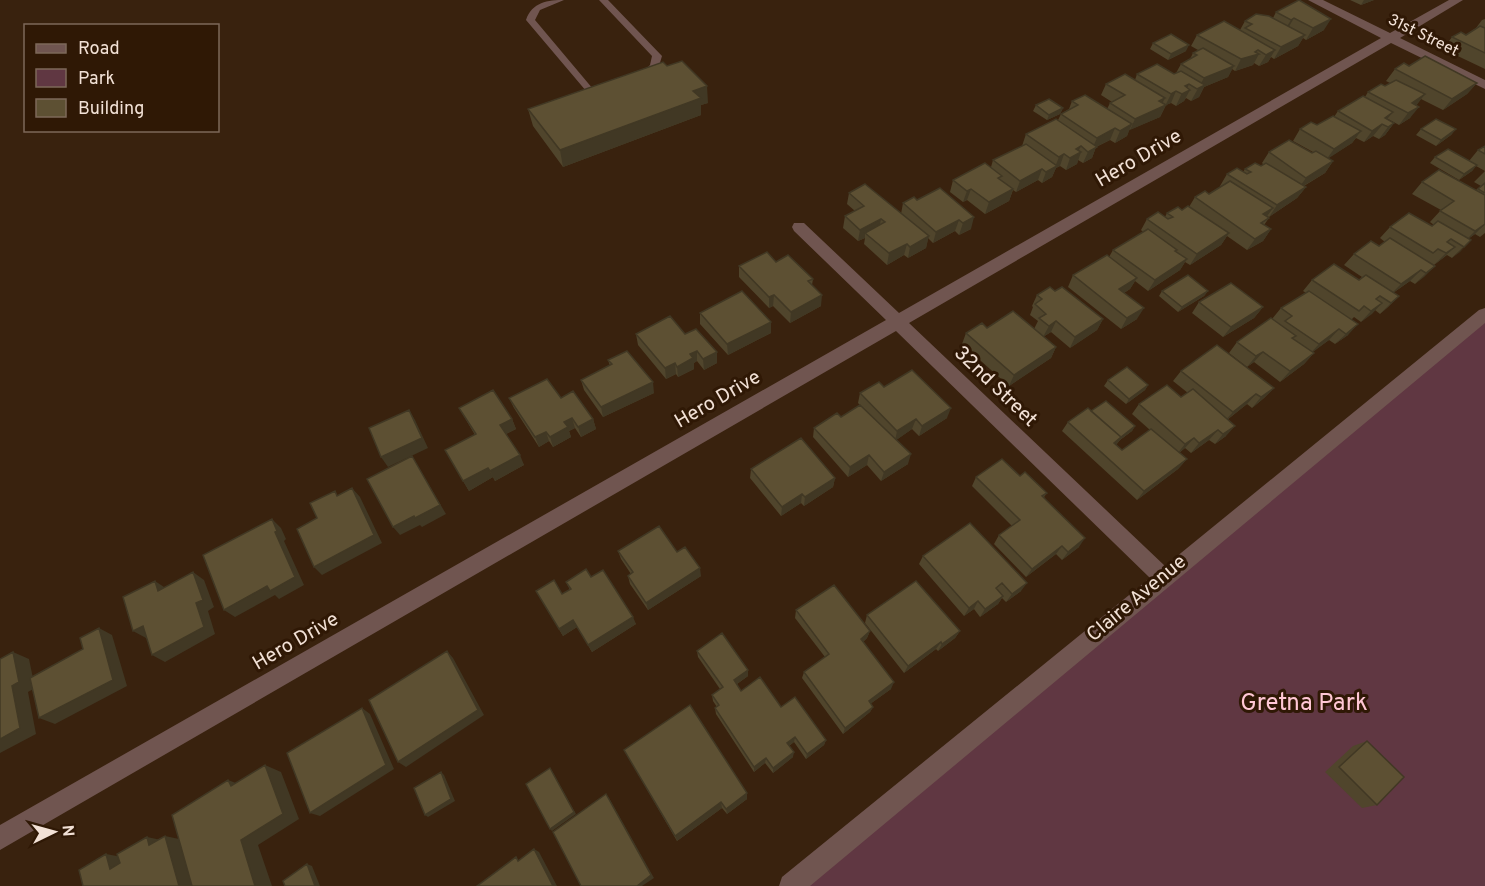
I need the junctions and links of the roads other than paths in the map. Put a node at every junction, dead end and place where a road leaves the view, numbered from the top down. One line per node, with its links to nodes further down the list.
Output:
1 (560, 0): 8 (lane)
2 (603, 0): 6 (lane)
3 (1314, 0): 5 (street, 31st Street)
4 (1457, 0): 5 (street, Hero Drive)
5 (1392, 39): 7 (street, 31st Street); 11 (street, Hero Drive)
6 (628, 85)
7 (1485, 85)
8 (609, 92)
9 (799, 227): 11 (street, 32nd Street)
10 (1485, 314): 12 (street, Claire Avenue)
11 (898, 323): 12 (street, 32nd Street); 13 (street, Hero Drive)
12 (1163, 577): 14 (street, Claire Avenue)
13 (0, 838)
14 (791, 886)

